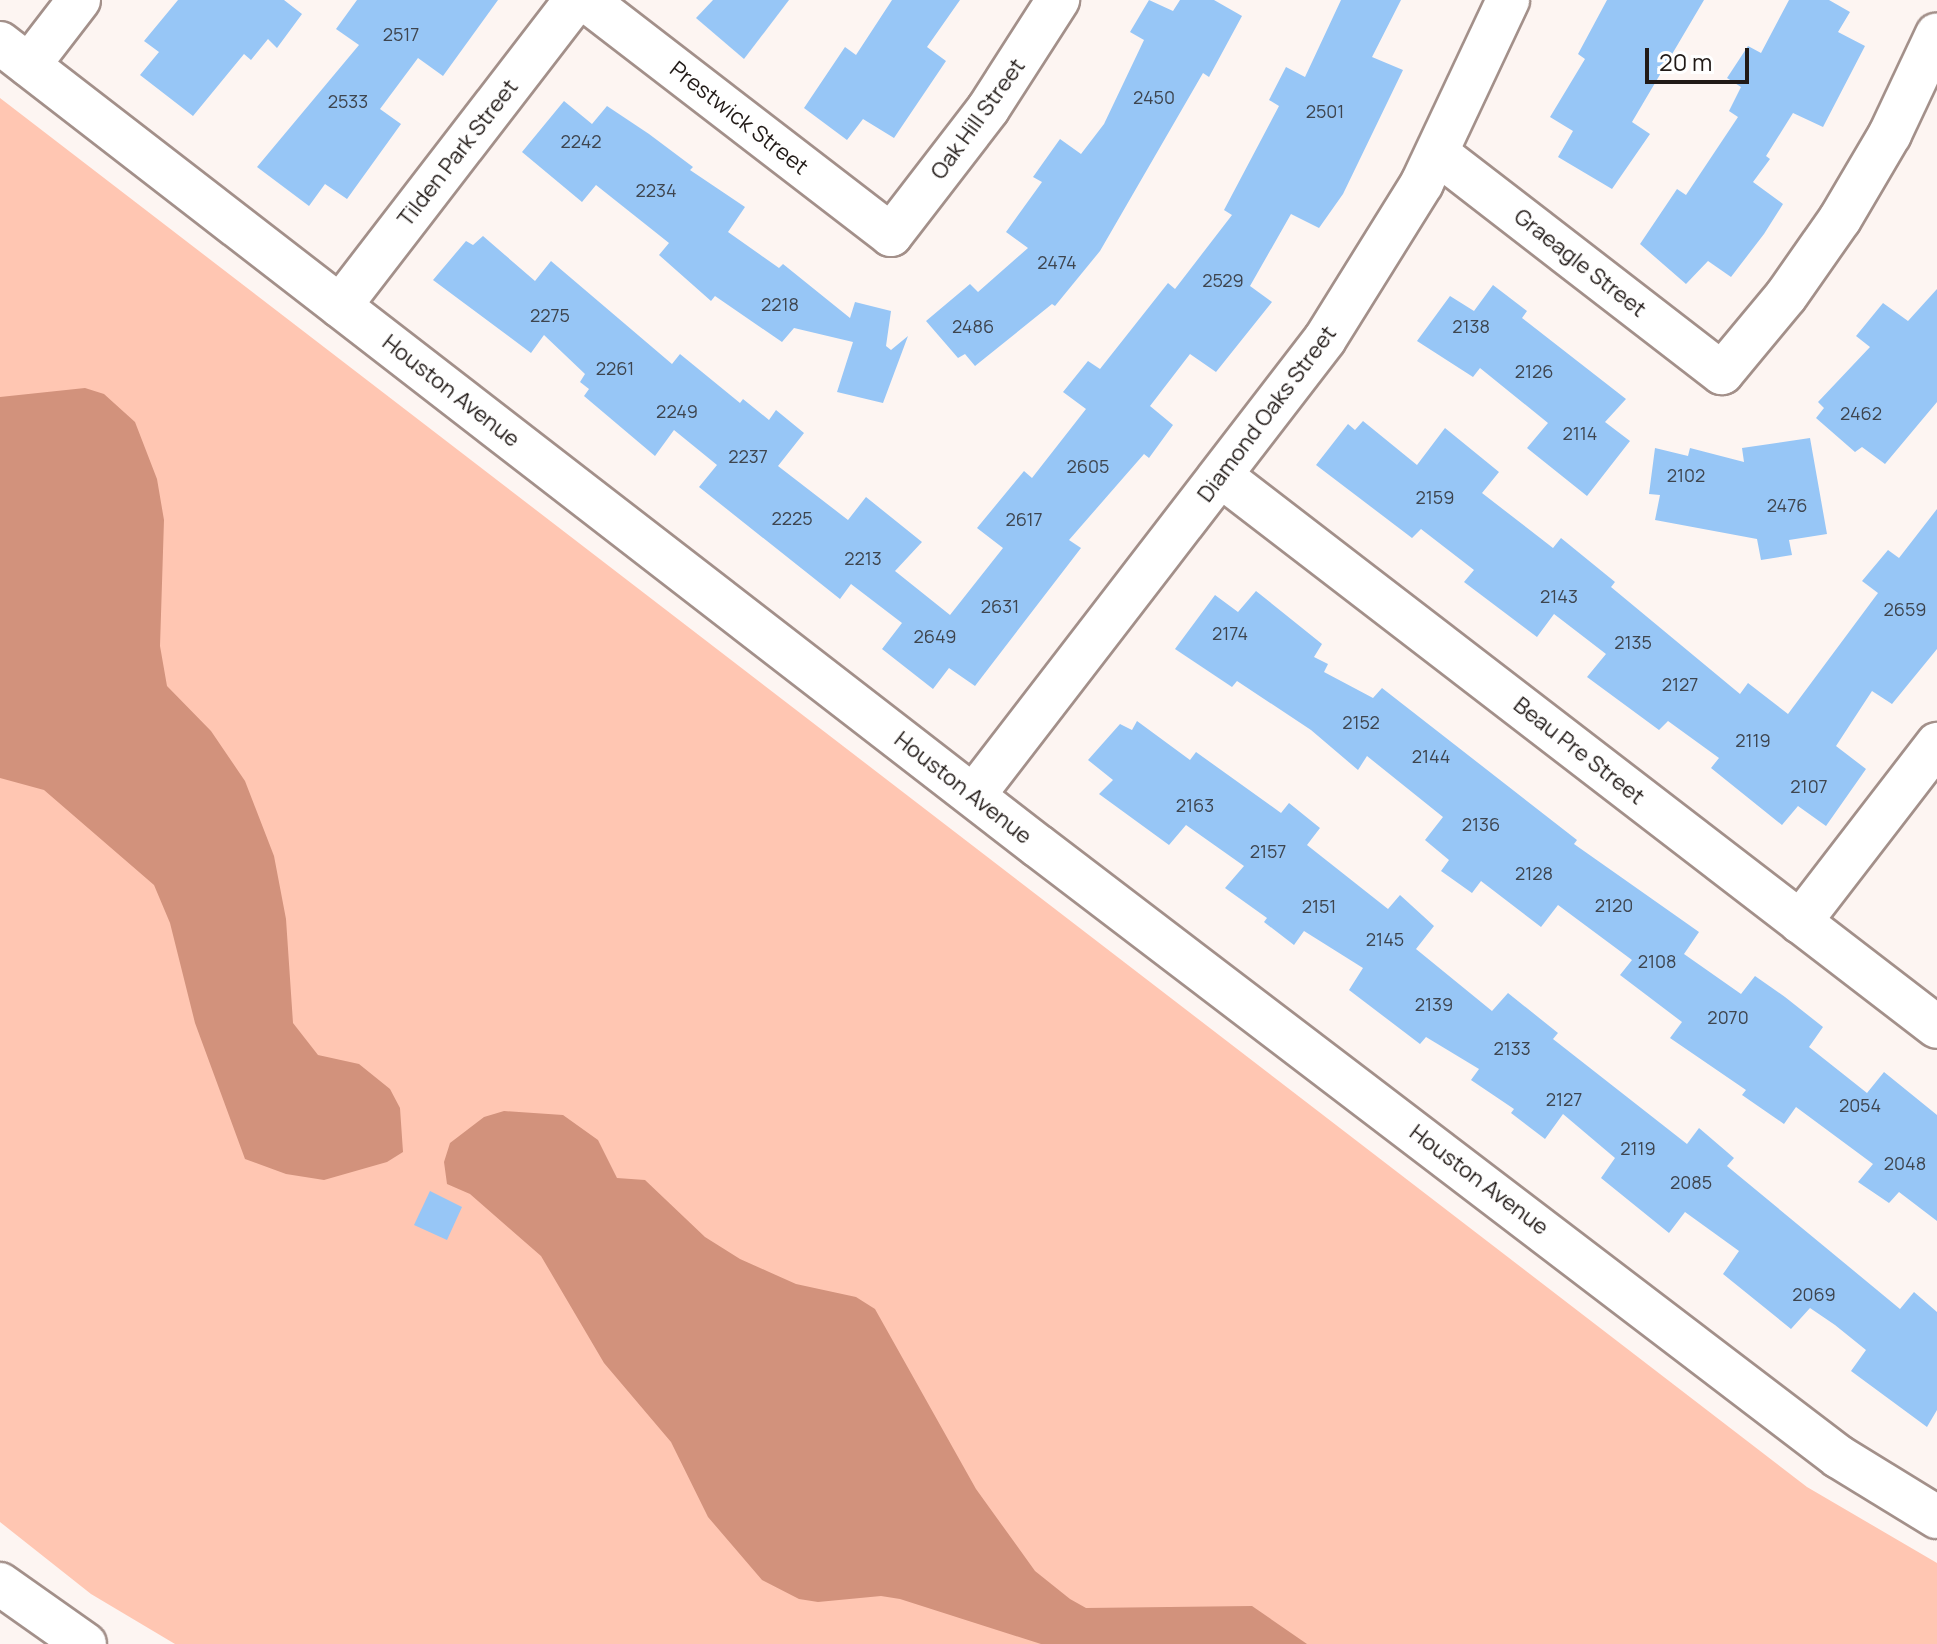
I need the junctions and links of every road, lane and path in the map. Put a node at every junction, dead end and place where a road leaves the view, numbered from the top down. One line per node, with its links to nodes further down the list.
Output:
1 (79, 0): 7 (street)
2 (576, 0): 10 (street, Tilden Park Street)
3 (586, 0): 9 (street, Prestwick Street)
4 (1058, 0): 9 (street, Oak Hill Street)
5 (1508, 0): 8 (street, Diamond Oaks Street)
6 (1937, 34): 8 (street, Graeagle Street)
7 (14, 54): 10 (street, Houston Avenue)
8 (1437, 153): 11 (street, Diamond Oaks Street)
9 (891, 235)
10 (340, 306): 13 (street, Houston Avenue)
11 (1221, 476): 13 (street, Diamond Oaks Street); 14 (street, Beau Pre Street)
12 (1937, 744): 14 (street)
13 (974, 795): 16 (street, Houston Avenue)
14 (1800, 922): 15 (street, Beau Pre Street)
15 (1937, 1027)
16 (1937, 1517)
17 (0, 1584): 18 (street)
18 (85, 1644)

